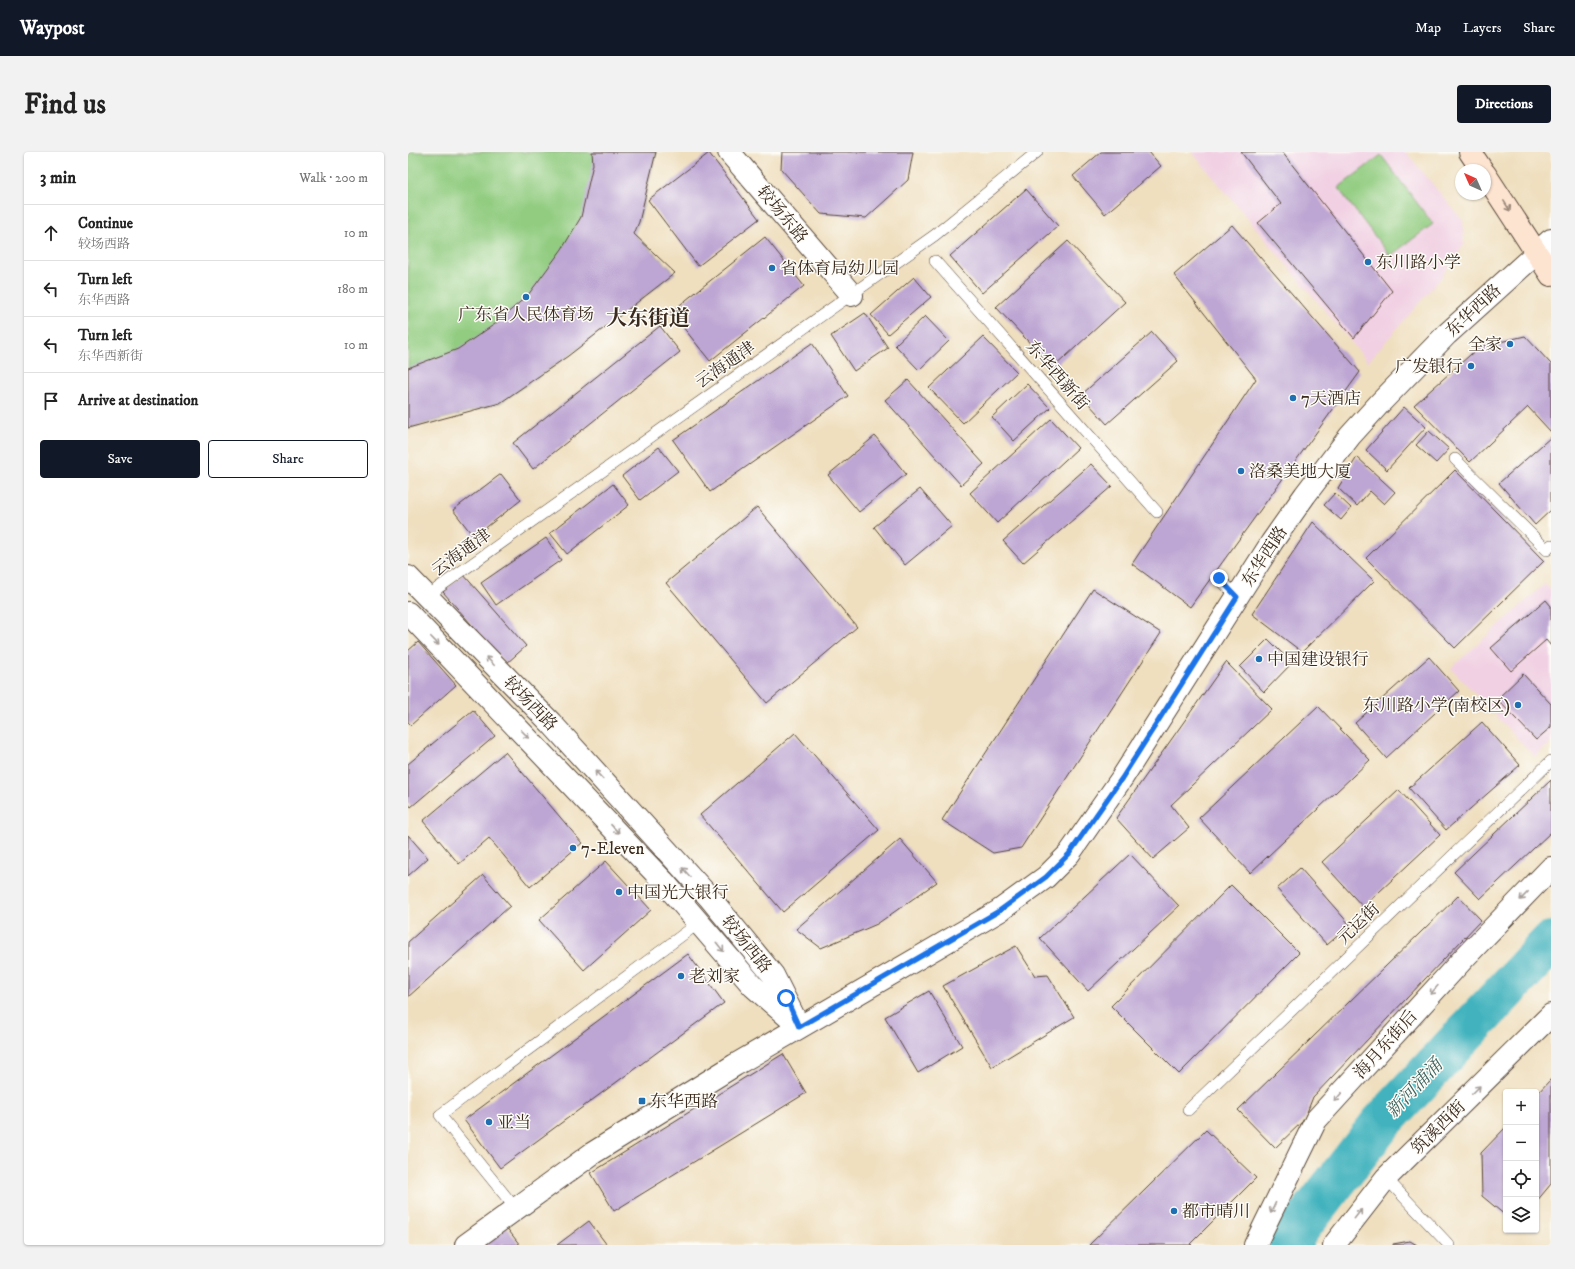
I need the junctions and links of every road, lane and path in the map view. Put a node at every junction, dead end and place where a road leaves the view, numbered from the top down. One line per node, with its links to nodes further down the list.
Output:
1 (730, 152): 9 (street, 较场东路)
2 (1037, 152): 9 (lane, 云海通津)
3 (1470, 152): 4 (main road)
4 (1478, 164)
5 (1491, 181): 6 (main road, one-way to 6)
6 (1544, 246): 8 (main road); 15 (street, 东华西路)
7 (935, 261): 11 (lane, 东华西新街)
8 (1551, 276)
9 (852, 295): 16 (lane, 云海通津)
10 (1455, 459): 12 (lane)
11 (1157, 512)
12 (1551, 546)
13 (408, 577): 16 (street, 较场西路)
14 (1219, 578): 15 (lane)
15 (1237, 597): 22 (street, 东华西路)
16 (428, 598): 22 (street, 较场西路, one-way to 16)
17 (409, 615): 20 (street, 较场西路, one-way to 20)
18 (1551, 761): 23 (lane, 元运街)
19 (1551, 868): 27 (street, 海月东街后, one-way to 27)
20 (700, 922): 22 (street, 较场西路, one-way to 22); 25 (lane)
21 (1551, 1015): 24 (street, 筑溪西街, one-way to 21)
22 (799, 1027): 25 (street, 东华西路)
23 (1188, 1110)
24 (1386, 1178): 28 (street, 筑溪西街, one-way to 24); 29 (lane)
25 (516, 1209): 26 (street, 东华西路)
26 (466, 1245)
27 (1255, 1245)
28 (1334, 1245)
29 (1449, 1245)

